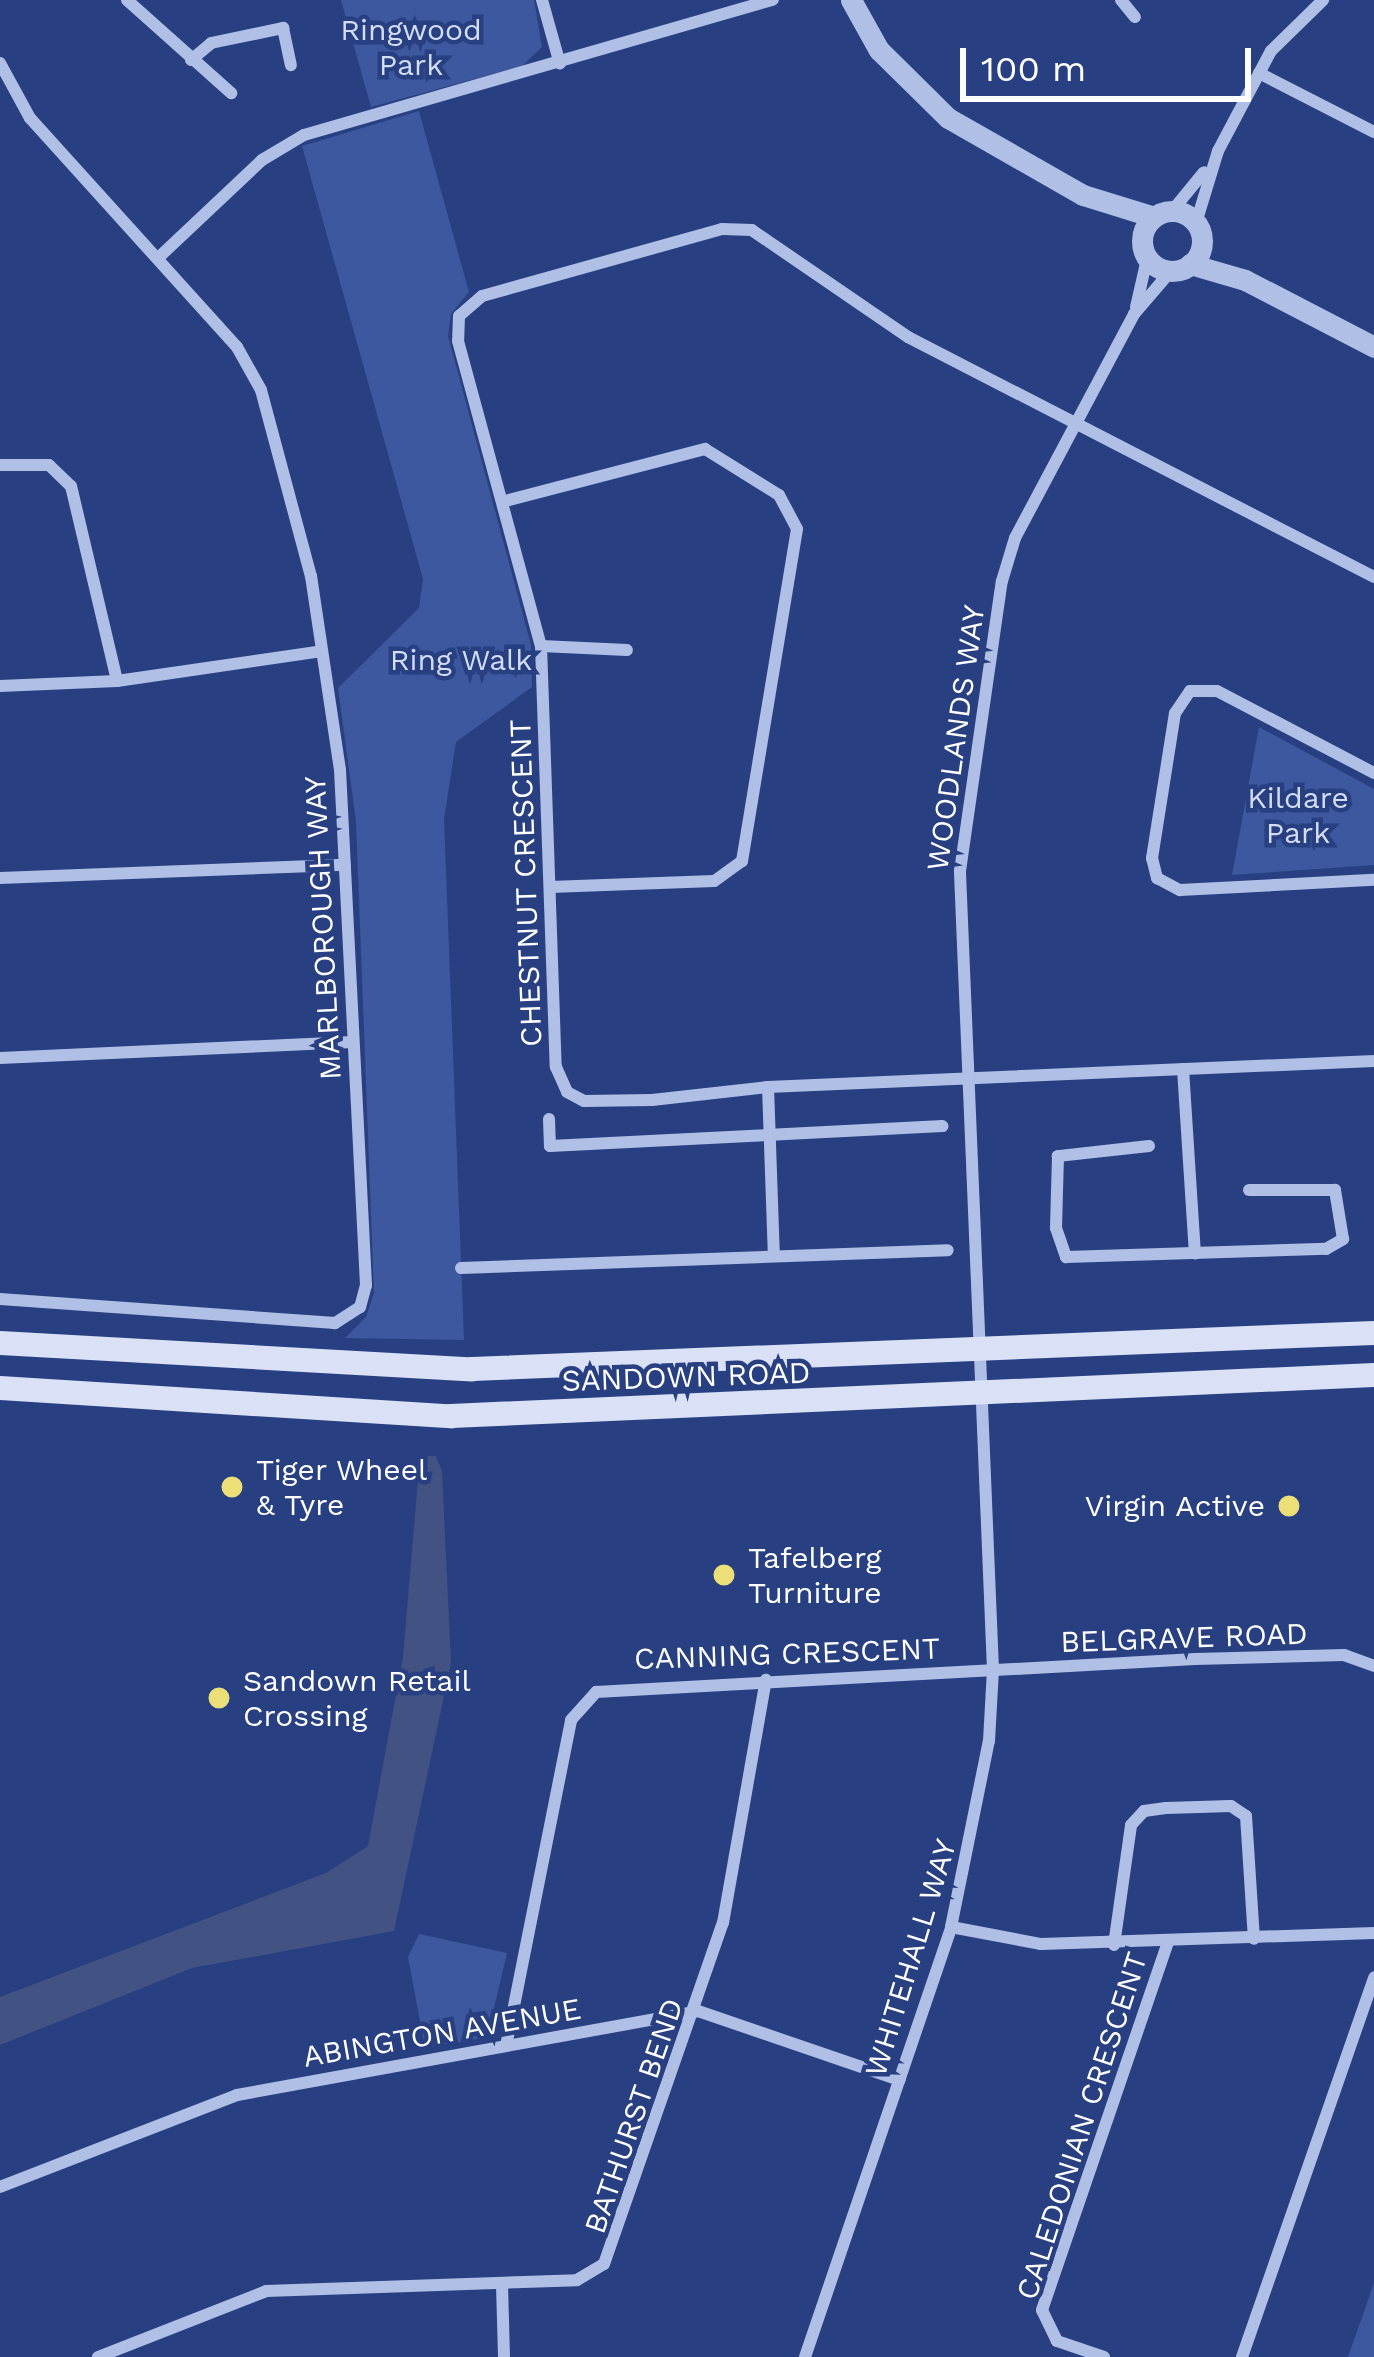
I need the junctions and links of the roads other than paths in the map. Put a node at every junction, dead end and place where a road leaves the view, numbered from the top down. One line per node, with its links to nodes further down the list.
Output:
1 (127, 0): 8 (street)
2 (542, 0): 10 (street)
3 (772, 0): 10 (street)
4 (851, 0): 16 (street)
5 (1121, 0): 7 (street)
6 (1323, 0): 12 (street)
7 (1135, 17)
8 (191, 60): 9 (street); 13 (street)
9 (291, 64)
10 (560, 64): 20 (street)
11 (1, 69): 20 (street, MARLBOROUGH WAY)
12 (1259, 73): 14 (street); 15 (street)
13 (231, 93)
14 (1374, 132)
15 (1218, 151): 17 (street); 18 (street)
16 (1083, 195): 17 (street); 19 (street)
17 (1163, 214): 18 (street); 19 (street)
18 (1199, 233): 21 (street); 22 (street)
19 (1144, 248): 21 (street); 23 (street, WOODLANDS WAY)
20 (158, 258): 31 (street, MARLBOROUGH WAY)
21 (1181, 268): 22 (street); 23 (street, WOODLANDS WAY)
22 (1245, 280): 24 (street)
23 (1134, 314): 25 (street, WOODLANDS WAY)
24 (1374, 347)
25 (1075, 423): 27 (street, CHESTNUT CRESCENT); 28 (street); 43 (street, WOODLANDS WAY)
26 (0, 465): 32 (street)
27 (506, 501): 29 (street, CHESTNUT CRESCENT); 38 (street)
28 (1374, 577)
29 (541, 646): 30 (street); 38 (street, CHESTNUT CRESCENT)
30 (627, 650)
31 (322, 651): 32 (street); 35 (street, MARLBOROUGH WAY)
32 (117, 681): 33 (street)
33 (0, 686)
34 (1374, 773): 37 (street)
35 (345, 865): 36 (street); 39 (street, MARLBOROUGH WAY)
36 (0, 878)
37 (1374, 880)
38 (550, 887): 44 (street, CHESTNUT CRESCENT)
39 (353, 1042): 40 (street); 54 (street, MARLBOROUGH WAY)
40 (0, 1058)
41 (1374, 1061): 42 (street, CHESTNUT CRESCENT)
42 (1184, 1069): 43 (street, CHESTNUT CRESCENT); 51 (street)
43 (969, 1078): 44 (street, CHESTNUT CRESCENT); 57 (street, WOODLANDS WAY)
44 (768, 1087): 47 (street)
45 (549, 1119): 47 (street)
46 (942, 1126): 47 (street)
47 (770, 1135): 52 (street)
48 (1149, 1146): 51 (street)
49 (1249, 1190): 51 (street)
50 (948, 1250): 52 (street)
51 (1195, 1254)
52 (774, 1256): 53 (street)
53 (461, 1268)
54 (0, 1299)
55 (1374, 1333): 57 (main road, SANDOWN ROAD)
56 (0, 1342): 57 (main road, SANDOWN ROAD)
57 (975, 1344): 60 (street, WHITEHALL WAY)
58 (1374, 1375): 60 (main road, SANDOWN ROAD)
59 (0, 1388): 60 (main road, SANDOWN ROAD)
60 (978, 1395): 62 (street, WHITEHALL WAY)
61 (1374, 1666): 62 (street, BELGRAVE ROAD)
62 (993, 1670): 63 (street, CANNING CRESCENT); 64 (street, WHITEHALL WAY)
63 (766, 1680): 70 (street, BATHURST BEND); 71 (street, CANNING CRESCENT)
64 (951, 1927): 68 (street); 72 (street, WHITEHALL WAY)
65 (1374, 1934): 66 (street)
66 (1254, 1939): 67 (street); 68 (street)
67 (1168, 1942): 68 (street); 78 (street, CALEDONIAN CRESCENT)
68 (1114, 1945)
69 (1374, 1977): 79 (street)
70 (698, 2011): 71 (street, ABINGTON AVENUE); 72 (street, ABINGTON AVENUE); 74 (street, BATHURST BEND)
71 (506, 2046): 73 (street, ABINGTON AVENUE)
72 (899, 2080): 77 (street, WHITEHALL WAY)
73 (0, 2187)
74 (502, 2285): 75 (street, BATHURST BEND); 76 (street)
75 (98, 2357)
76 (504, 2357)
77 (805, 2357)
78 (1104, 2357)
79 (1242, 2357)

